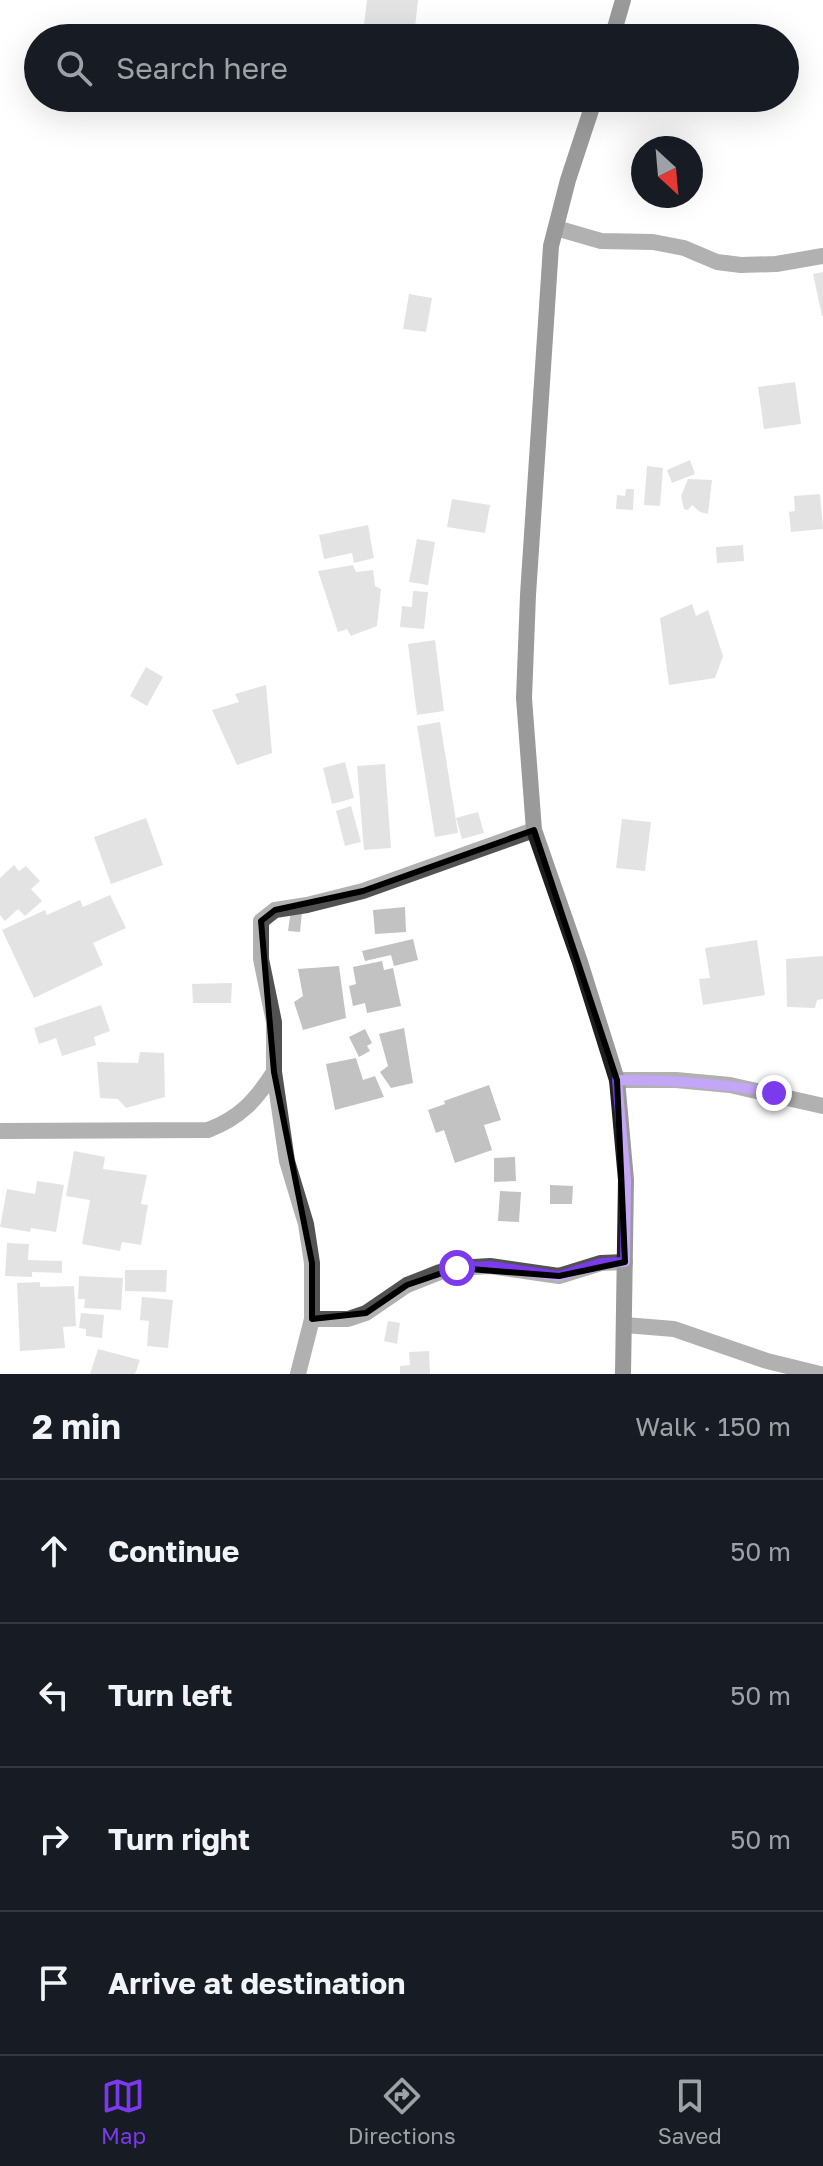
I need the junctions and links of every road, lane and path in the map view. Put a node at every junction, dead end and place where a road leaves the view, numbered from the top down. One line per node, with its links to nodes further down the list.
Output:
1 (623, 0): 2 (main road)
2 (616, 24)
3 (590, 112): 4 (main road)
4 (556, 228): 5 (street); 6 (main road)
5 (823, 256)
6 (534, 830): 7 (street); 8 (main road)
7 (274, 1072): 10 (street); 12 (street)
8 (617, 1080): 9 (street); 11 (main road)
9 (823, 1106)
10 (0, 1131)
11 (625, 1262): 12 (street); 13 (main road)
12 (312, 1319): 14 (street)
13 (625, 1325): 15 (main road); 16 (street)
14 (298, 1374)
15 (623, 1374)
16 (820, 1374)

